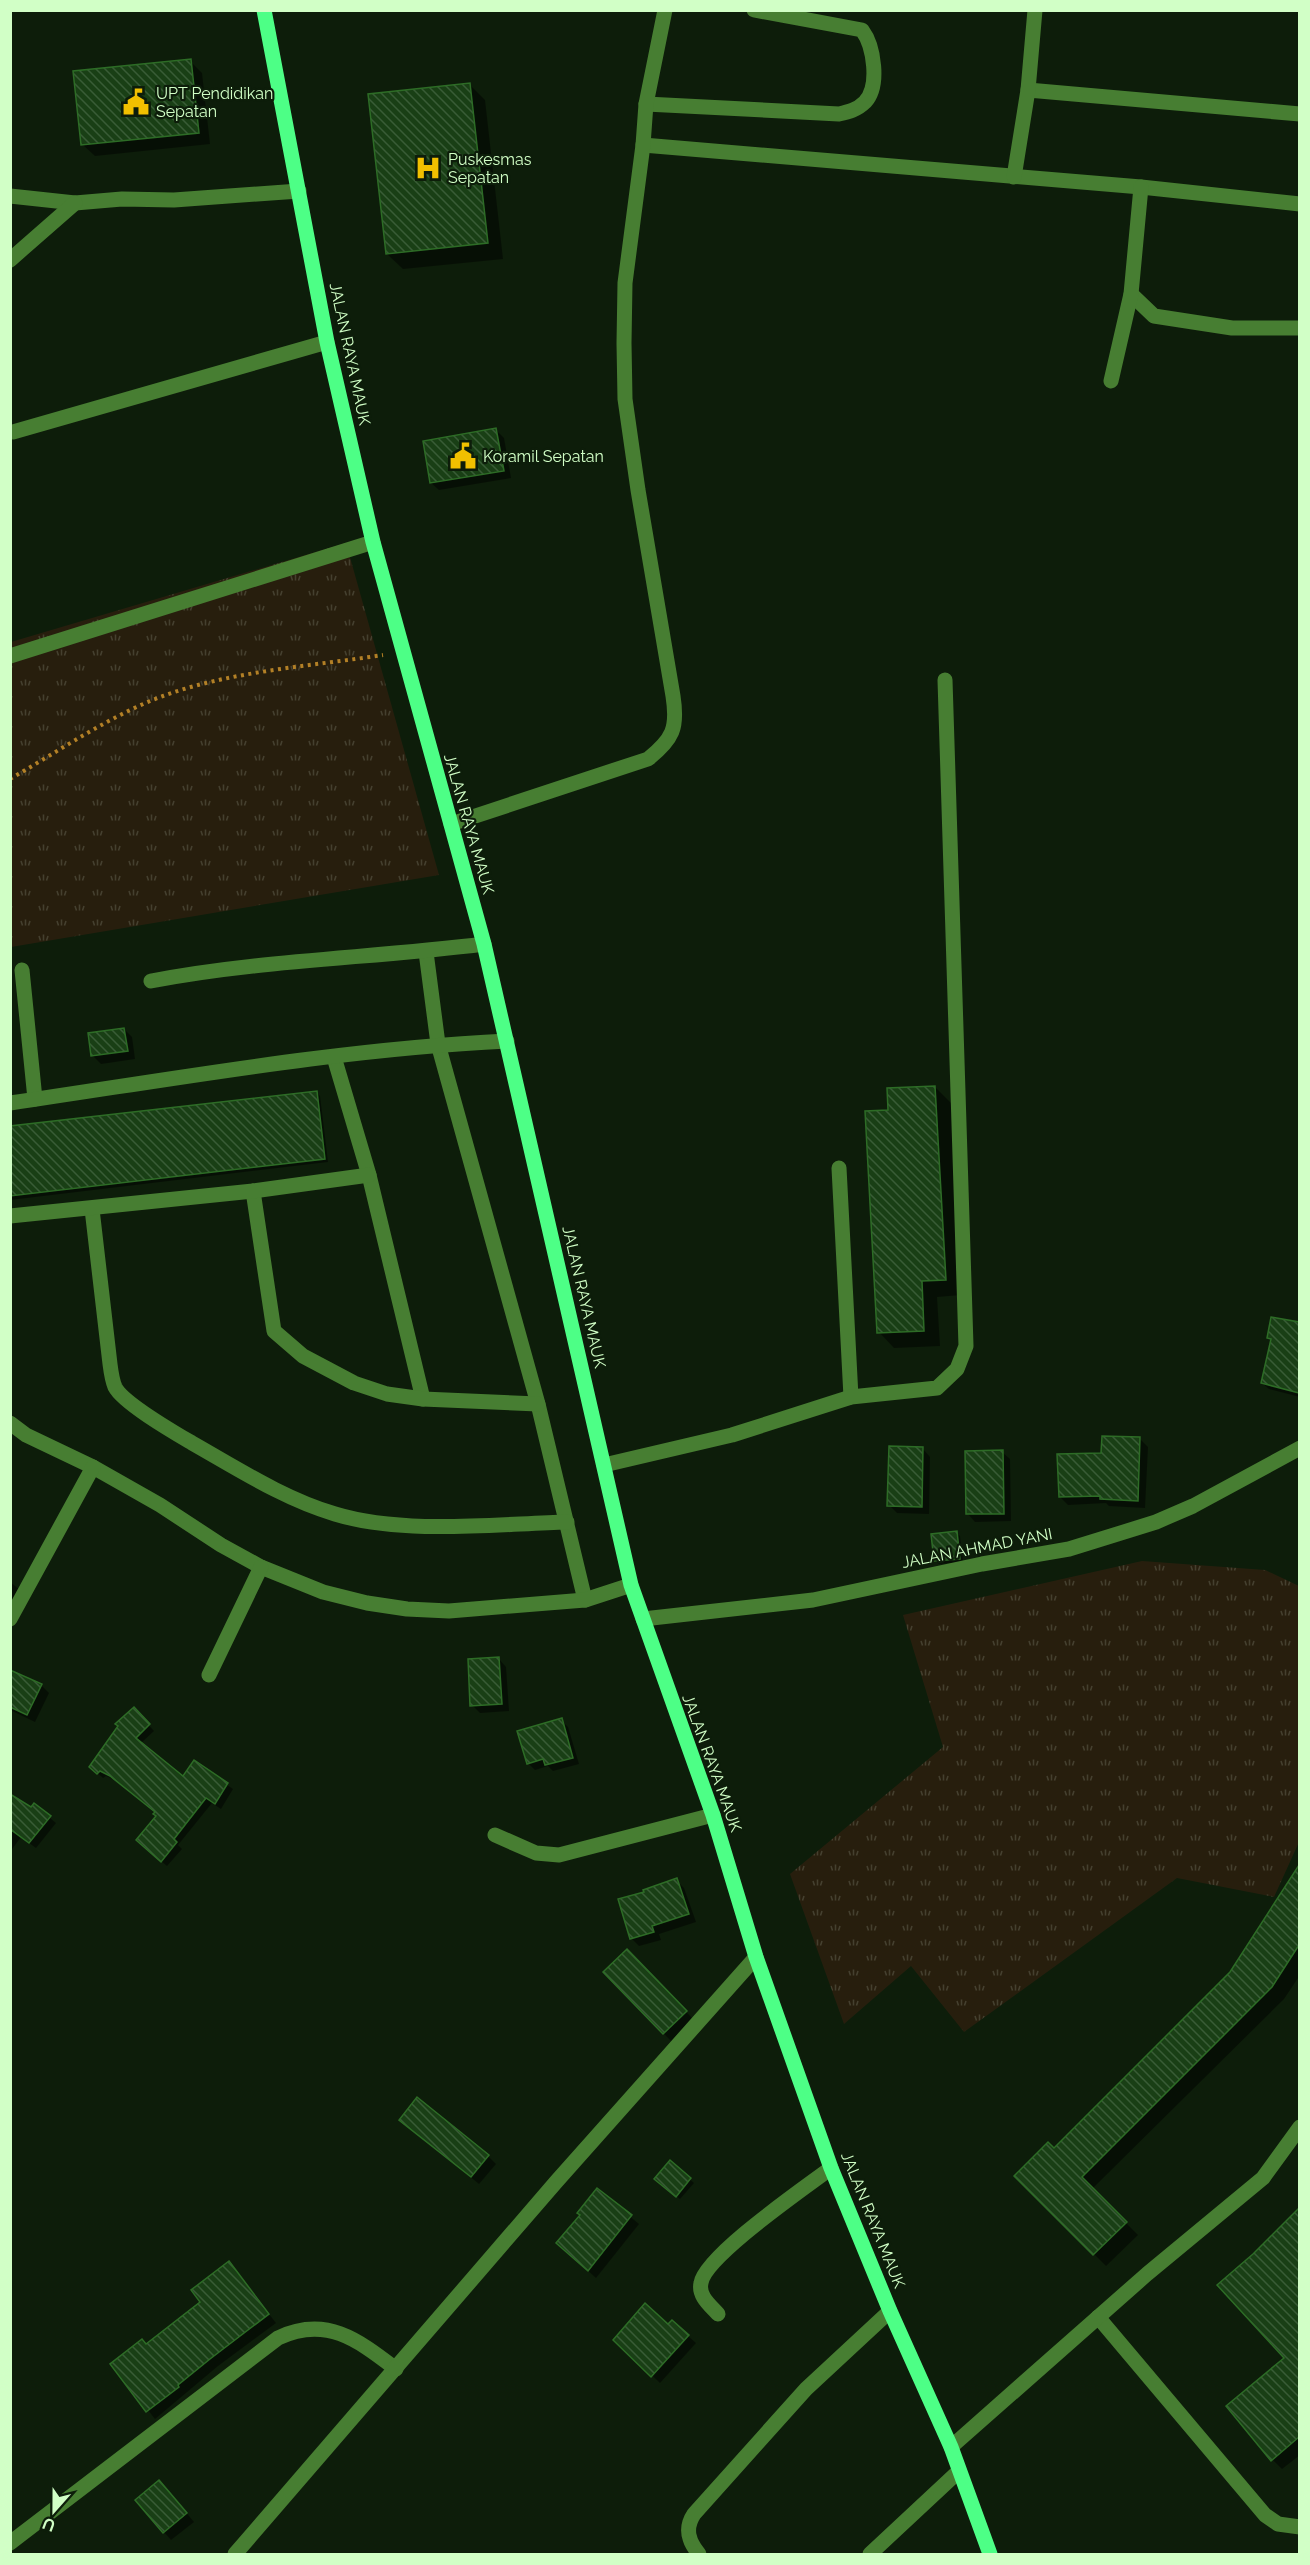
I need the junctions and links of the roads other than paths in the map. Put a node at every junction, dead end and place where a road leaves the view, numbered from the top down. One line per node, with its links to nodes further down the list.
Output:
1 (264, 10): 11 (main road, JALAN RAYA MAUK)
2 (665, 10): 6 (street)
3 (754, 10): 6 (street)
4 (1035, 10): 5 (street)
5 (1028, 90): 7 (street); 9 (street)
6 (646, 104): 8 (street)
7 (1299, 114)
8 (643, 145): 9 (street); 24 (street)
9 (1014, 177): 10 (street)
10 (1141, 187): 14 (street); 16 (street)
11 (299, 191): 13 (street); 18 (main road, JALAN RAYA MAUK)
12 (10, 196): 13 (street)
13 (75, 203): 15 (street)
14 (1299, 204)
15 (10, 260)
16 (1131, 294): 17 (street); 19 (street)
17 (1299, 328)
18 (327, 342): 20 (street); 21 (main road, JALAN RAYA MAUK)
19 (1111, 381)
20 (13, 432)
21 (373, 542): 22 (street); 24 (main road, JALAN RAYA MAUK)
22 (10, 656)
23 (945, 680): 39 (street)
24 (451, 824): 25 (main road, JALAN RAYA MAUK)
25 (484, 944): 26 (street); 29 (main road, JALAN RAYA MAUK)
26 (426, 951): 28 (street); 30 (street)
27 (22, 970): 32 (street)
28 (151, 981)
29 (507, 1041): 30 (street); 44 (main road, JALAN RAYA MAUK)
30 (438, 1044): 31 (street); 41 (street)
31 (334, 1057): 32 (street); 35 (street)
32 (35, 1099): 33 (street)
33 (10, 1103)
34 (839, 1168): 39 (street)
35 (369, 1175): 36 (street); 40 (street)
36 (253, 1191): 37 (street); 40 (street)
37 (92, 1209): 38 (street); 46 (street)
38 (10, 1216)
39 (851, 1397): 44 (street)
40 (423, 1399): 41 (street)
41 (538, 1404): 46 (street)
42 (10, 1423): 45 (street)
43 (1299, 1448): 51 (street, JALAN AHMAD YANI)
44 (604, 1465): 48 (main road, JALAN RAYA MAUK)
45 (93, 1467): 47 (street); 50 (street)
46 (567, 1522): 49 (street)
47 (261, 1567): 49 (street); 52 (street)
48 (631, 1585): 49 (street); 51 (main road, JALAN RAYA MAUK)
49 (585, 1600)
50 (10, 1619)
51 (643, 1619): 53 (main road, JALAN RAYA MAUK)
52 (209, 1675)
53 (713, 1815): 54 (street); 55 (main road, JALAN RAYA MAUK)
54 (495, 1835)
55 (756, 1957): 57 (main road, JALAN RAYA MAUK); 61 (street)
56 (1299, 2127): 60 (street)
57 (831, 2168): 58 (main road, JALAN RAYA MAUK); 59 (street)
58 (890, 2311): 62 (main road, JALAN RAYA MAUK); 67 (street)
59 (718, 2314)
60 (1098, 2317): 62 (street); 64 (street)
61 (396, 2369): 65 (street); 66 (street)
62 (951, 2447): 63 (main road, JALAN RAYA MAUK)
63 (959, 2471): 68 (street); 69 (main road, JALAN RAYA MAUK)
64 (1299, 2527)
65 (10, 2543)
66 (236, 2554)
67 (699, 2554)
68 (870, 2554)
69 (990, 2554)

